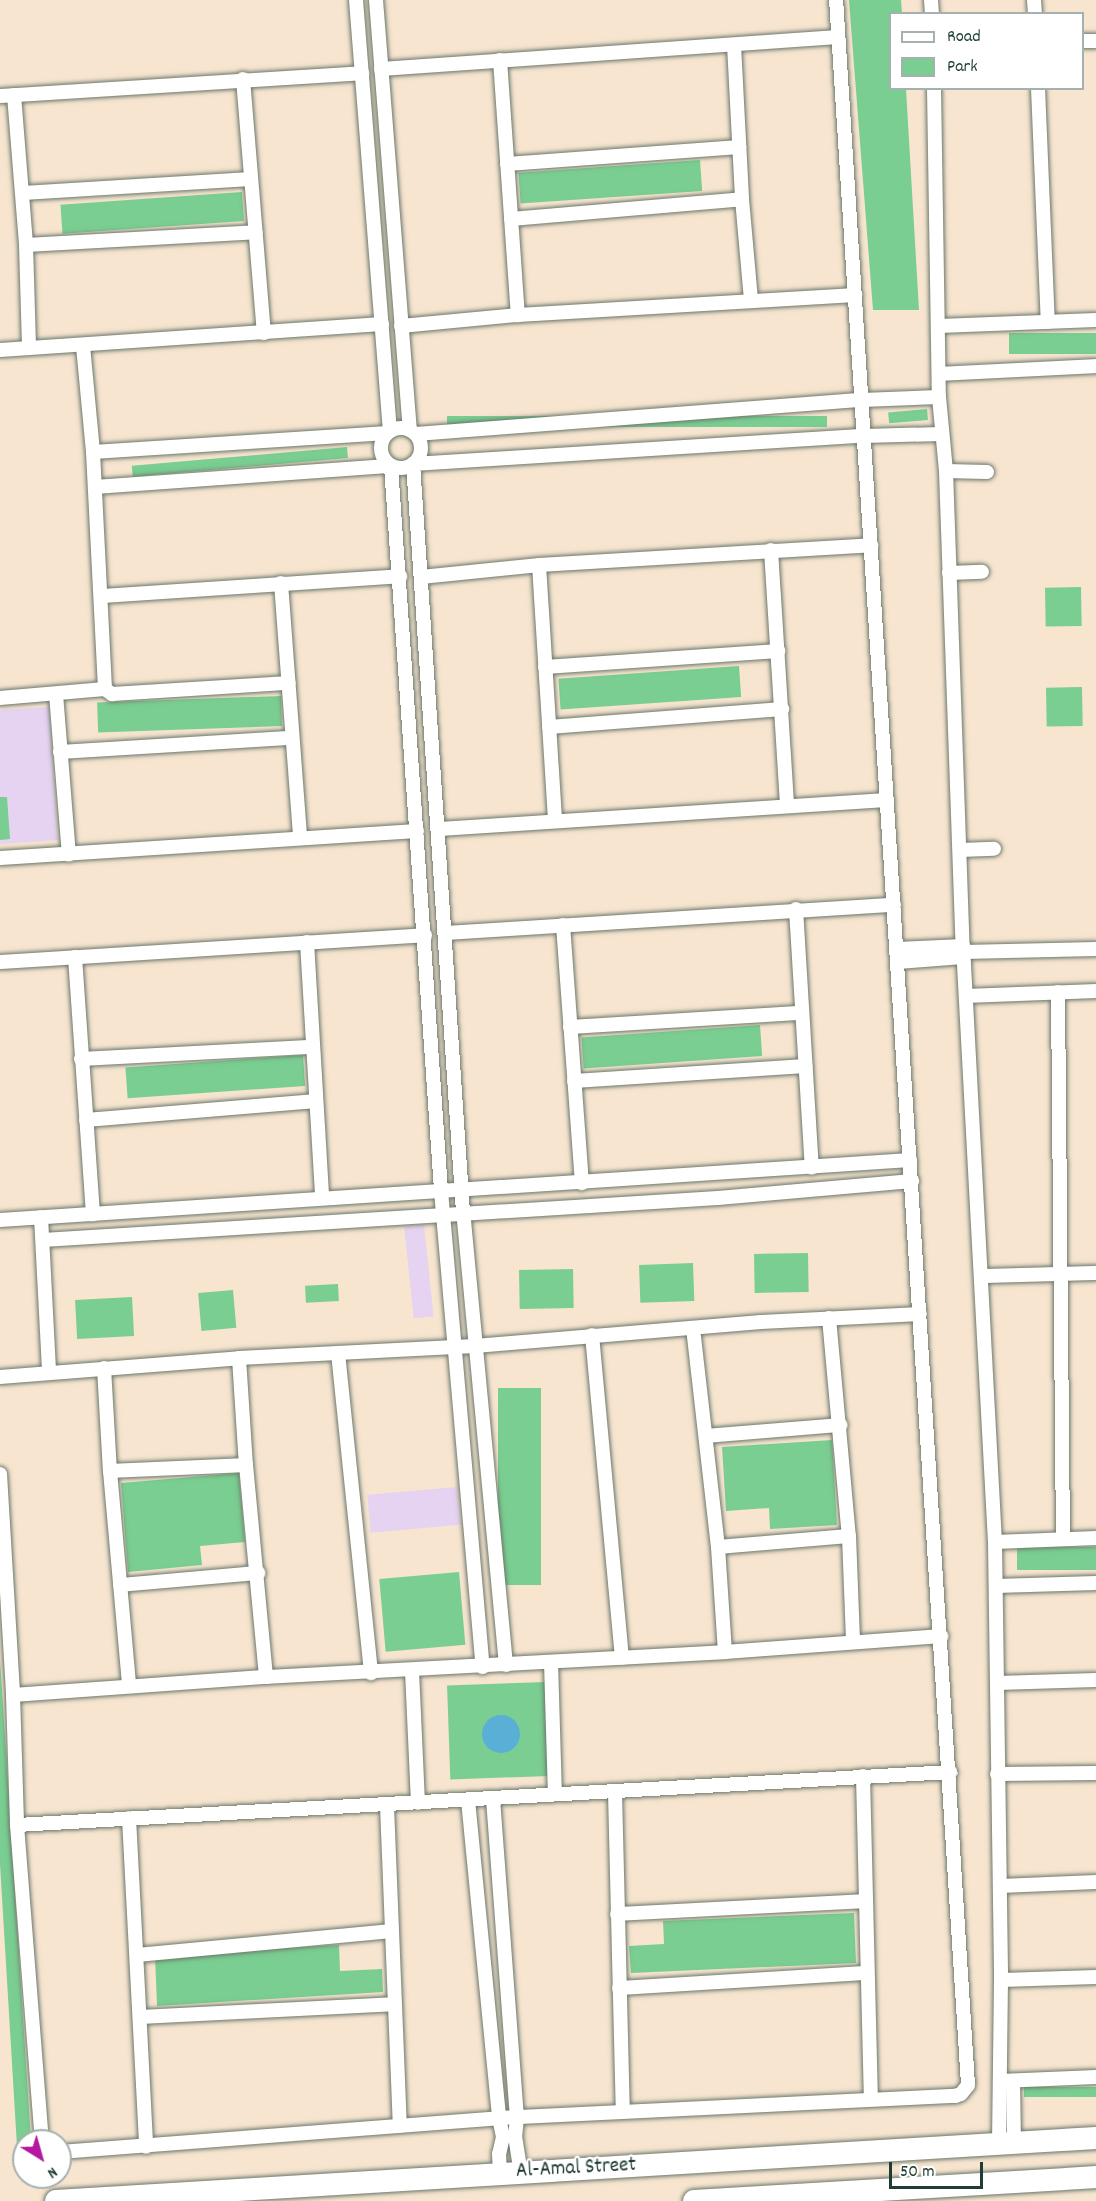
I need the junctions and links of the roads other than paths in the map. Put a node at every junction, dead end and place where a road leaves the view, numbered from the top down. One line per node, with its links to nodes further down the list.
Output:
1 (356, 0): 8 (street)
2 (376, 0): 7 (street)
3 (836, 0): 4 (street)
4 (838, 36): 5 (street); 21 (street)
5 (734, 45): 6 (street); 13 (street)
6 (500, 60): 7 (street); 14 (street)
7 (381, 69): 27 (street)
8 (362, 73): 9 (street); 26 (street)
9 (243, 79): 12 (street); 15 (street)
10 (934, 90): 28 (street)
11 (1038, 90): 25 (street)
12 (7, 95): 16 (street)
13 (739, 147): 14 (street); 17 (street)
14 (507, 164): 18 (street)
15 (251, 179): 16 (street); 19 (street)
16 (23, 193): 20 (street)
17 (742, 200): 18 (street); 22 (street)
18 (511, 219): 23 (street)
19 (256, 232): 20 (street); 29 (street)
20 (26, 245): 31 (street)
21 (855, 295): 22 (street); 36 (street)
22 (751, 300): 23 (street)
23 (518, 315): 27 (street)
24 (1096, 320): 25 (street)
25 (1048, 322): 28 (street)
26 (382, 324): 29 (street); 37 (street)
27 (401, 326): 38 (street)
28 (939, 326): 34 (street)
29 (264, 333): 30 (street)
30 (83, 346): 31 (street); 41 (street)
31 (29, 348): 32 (street)
32 (0, 350)
33 (1096, 366): 34 (street)
34 (940, 374): 35 (street)
35 (939, 397): 36 (street); 39 (street)
36 (861, 400): 38 (street); 40 (street)
37 (388, 432): 38 (street); 41 (street); 43 (street)
38 (413, 432): 42 (street)
39 (942, 434): 40 (street); 44 (street)
40 (864, 436): 42 (street); 47 (street)
41 (93, 452): 46 (street)
42 (413, 464): 43 (street); 53 (street)
43 (391, 466): 46 (street); 52 (street)
44 (946, 471): 45 (street); 51 (street)
45 (987, 472)
46 (95, 487): 55 (street)
47 (871, 545): 48 (street); 66 (street)
48 (771, 550): 49 (street); 56 (street)
49 (539, 565): 53 (street); 57 (street)
50 (982, 572): 51 (street)
51 (949, 573): 73 (street)
52 (400, 576): 54 (street); 70 (street)
53 (421, 577): 69 (street)
54 (281, 583): 55 (street); 58 (street)
55 (102, 596): 59 (street)
56 (778, 651): 57 (street); 62 (street)
57 (544, 667): 63 (street)
58 (289, 683): 59 (street); 64 (street)
59 (105, 689): 60 (street)
60 (56, 694): 61 (street); 65 (street)
61 (0, 698)
62 (782, 709): 63 (street); 67 (street)
63 (549, 727): 68 (street)
64 (292, 738): 65 (street); 71 (street)
65 (60, 752): 74 (street)
66 (887, 800): 67 (street); 76 (street)
67 (787, 807): 68 (street)
68 (555, 820): 69 (street)
69 (439, 829): 79 (street)
70 (417, 831): 71 (street); 80 (street)
71 (300, 837): 74 (street)
72 (994, 849): 73 (street)
73 (960, 850): 83 (street)
74 (69, 854): 75 (street)
75 (0, 858)
76 (894, 905): 77 (street); 84 (street)
77 (796, 909): 78 (street); 90 (street)
78 (563, 925): 79 (street); 91 (street)
79 (445, 933): 102 (street)
80 (425, 935): 81 (street); 103 (street)
81 (308, 942): 85 (street); 92 (street)
82 (1096, 949): 83 (street)
83 (963, 952): 84 (street); 89 (street)
84 (897, 956): 98 (street)
85 (75, 957): 86 (street); 93 (street)
86 (0, 962)
87 (1096, 991): 88 (street)
88 (1058, 992): 89 (street); 112 (street)
89 (966, 996): 113 (street)
90 (802, 1013): 91 (street); 94 (street)
91 (570, 1027): 95 (street)
92 (313, 1047): 93 (street); 96 (street)
93 (81, 1059): 97 (street)
94 (806, 1066): 95 (street); 99 (street)
95 (574, 1081): 101 (street)
96 (316, 1101): 97 (street); 104 (street)
97 (86, 1120): 106 (street)
98 (910, 1160): 99 (street); 100 (street)
99 (812, 1167): 101 (street)
100 (912, 1181): 105 (street); 114 (street)
101 (582, 1183): 102 (street)
102 (462, 1189): 103 (street); 105 (street)
103 (441, 1191): 104 (street); 107 (street)
104 (322, 1198): 106 (street)
105 (463, 1212): 107 (street); 119 (street)
106 (93, 1214): 108 (street)
107 (444, 1214): 110 (street); 118 (street)
108 (41, 1217): 109 (street); 110 (street)
109 (0, 1220)
110 (43, 1240): 123 (street)
111 (1096, 1273): 112 (street)
112 (1060, 1274): 113 (street); 132 (street)
113 (983, 1276): 133 (street)
114 (920, 1314): 115 (street); 139 (street)
115 (829, 1318): 116 (street); 125 (street)
116 (693, 1328): 117 (street); 126 (street)
117 (592, 1335): 119 (street); 142 (street)
118 (455, 1346): 119 (street); 120 (street); 145 (street)
119 (475, 1346): 144 (street)
120 (338, 1353): 121 (street); 147 (street)
121 (239, 1358): 122 (street); 127 (street)
122 (104, 1368): 123 (street); 128 (street)
123 (49, 1371): 124 (street)
124 (0, 1377)
125 (841, 1425): 126 (street); 130 (street)
126 (706, 1436): 134 (street)
127 (246, 1465): 128 (street); 135 (street)
128 (110, 1471): 137 (street)
129 (0, 1474): 152 (street)
130 (849, 1536): 134 (street); 140 (street)
131 (1096, 1538): 132 (street)
132 (1063, 1539): 133 (street)
133 (995, 1542): 138 (street)
134 (718, 1547): 141 (street)
135 (258, 1573): 137 (street); 148 (street)
136 (1096, 1583): 138 (street)
137 (120, 1585): 151 (street)
138 (996, 1586): 150 (street)
139 (941, 1636): 140 (street); 153 (street)
140 (853, 1642): 141 (street)
141 (725, 1652): 142 (street)
142 (622, 1658): 143 (street)
143 (551, 1662): 144 (street); 158 (street)
144 (506, 1665): 145 (street)
145 (483, 1667): 146 (street)
146 (412, 1671): 147 (street); 161 (street)
147 (371, 1672): 148 (street)
148 (267, 1677): 151 (street)
149 (1096, 1680): 150 (street)
150 (997, 1683): 155 (street)
151 (129, 1686): 152 (street)
152 (13, 1695): 164 (street)
153 (950, 1772): 156 (street); 179 (street)
154 (1096, 1773): 155 (street)
155 (997, 1774): 166 (street)
156 (863, 1776): 157 (street); 167 (street)
157 (615, 1792): 158 (street); 168 (street)
158 (555, 1794): 159 (street)
159 (494, 1799): 160 (street); 182 (street)
160 (468, 1800): 161 (street); 181 (street)
161 (418, 1803): 162 (street)
162 (387, 1806): 163 (street); 169 (street)
163 (129, 1818): 164 (street); 170 (street)
164 (17, 1825): 184 (street)
165 (1096, 1882): 166 (street)
166 (1000, 1886): 173 (street)
167 (865, 1901): 168 (street); 171 (street)
168 (617, 1914): 174 (street)
169 (392, 1931): 170 (street); 175 (street)
170 (137, 1955): 176 (street)
171 (866, 1973): 174 (street); 179 (street)
172 (1096, 1977): 173 (street)
173 (1001, 1980): 178 (street)
174 (619, 1988): 180 (street)
175 (393, 2004): 176 (street); 183 (street)
176 (140, 2017): 187 (street)
177 (1096, 2077): 178 (street)
178 (1007, 2081): 186 (street)
179 (871, 2098): 180 (street)
180 (623, 2112): 182 (street)
181 (498, 2118): 182 (street); 183 (street); 190 (street)
182 (517, 2118): 190 (street)
183 (400, 2127): 187 (street)
184 (41, 2129)
185 (1096, 2138): 186 (main road, Al-Amal Street)
186 (1007, 2143): 189 (main road, Al-Amal Street)
187 (146, 2147): 188 (street)
188 (72, 2151)
189 (832, 2154): 190 (main road, Al-Amal Street); 192 (main road)
190 (510, 2164): 194 (main road, Al-Amal Street)
191 (1096, 2177): 192 (main road)
192 (832, 2193): 193 (main road)
193 (728, 2200): 195 (main road)
194 (56, 2201)
195 (693, 2201)

